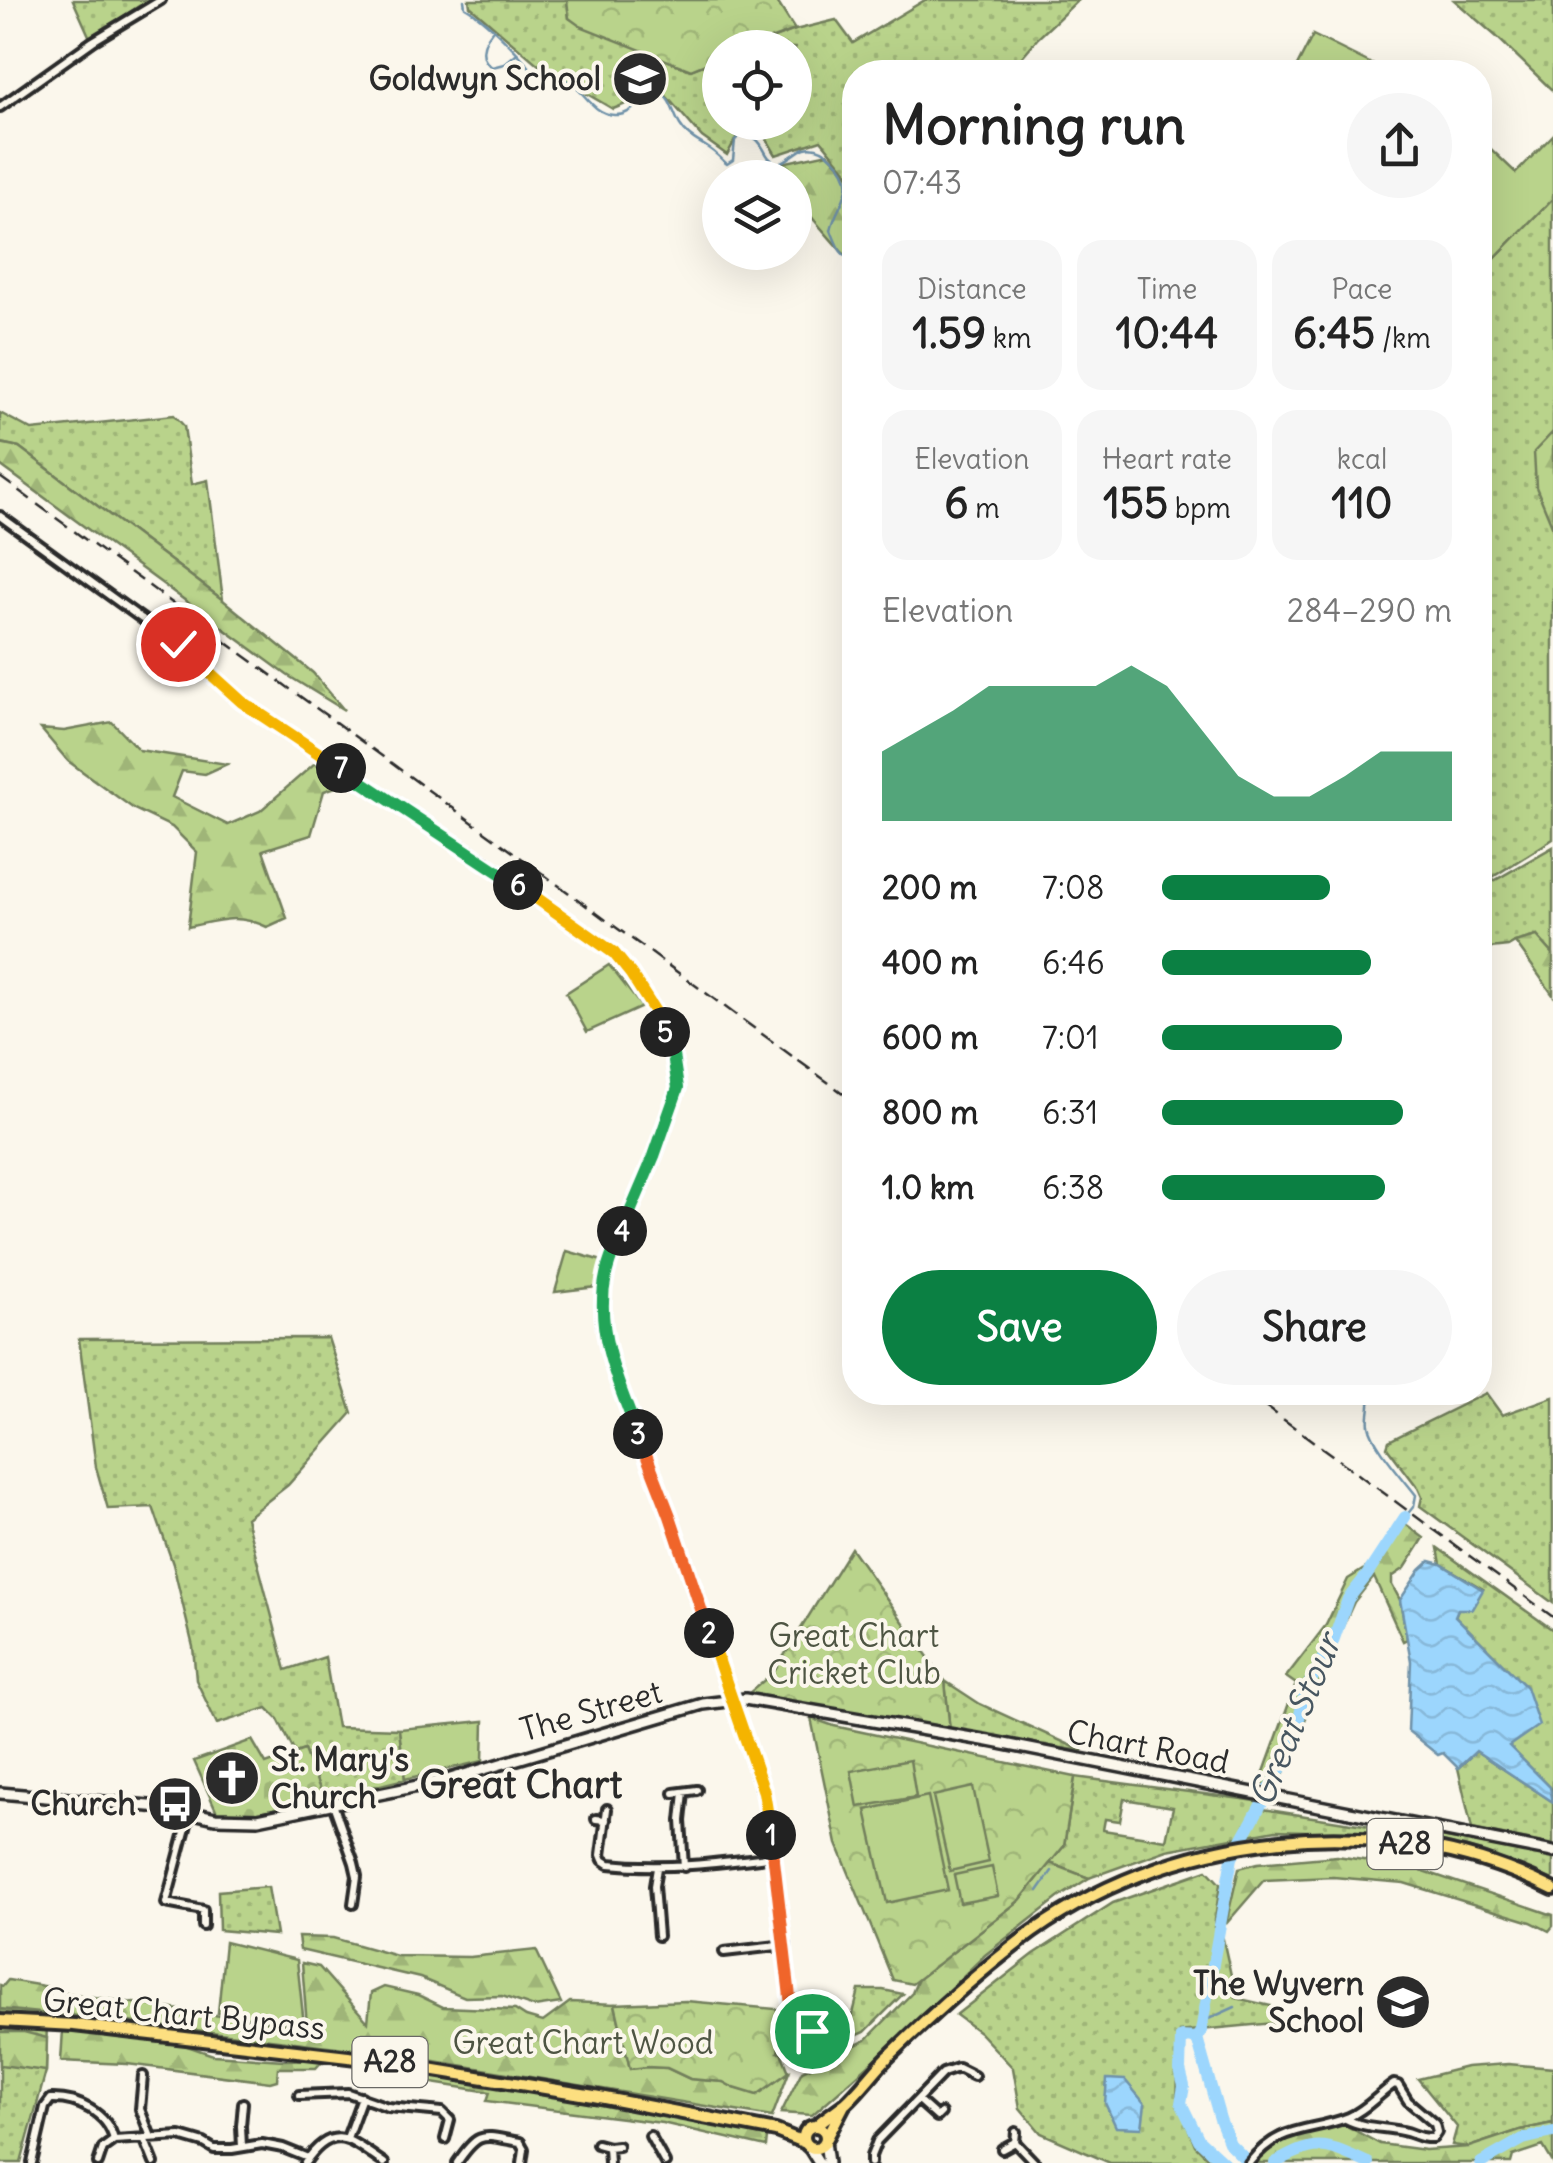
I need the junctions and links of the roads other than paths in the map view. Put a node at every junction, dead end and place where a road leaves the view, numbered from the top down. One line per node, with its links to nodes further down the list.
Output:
1 (160, 0): 2 (street)
2 (0, 107)
3 (0, 516): 4 (street)
4 (732, 1700): 9 (street, The Street); 14 (street, Chart Road); 15 (street)
5 (697, 1790): 7 (street)
6 (0, 1792): 11 (street, The Street)
7 (684, 1792): 8 (street); 16 (street)
8 (674, 1793)
9 (333, 1804): 11 (street, The Street); 19 (street)
10 (606, 1810): 13 (street)
11 (190, 1813): 20 (street)
12 (596, 1819): 13 (street)
13 (606, 1820): 17 (street)
14 (1553, 1852)
15 (774, 1856): 16 (street); 22 (street)
16 (684, 1867): 17 (street)
17 (657, 1868): 21 (street)
18 (1553, 1889): 32 (main road, A28)
19 (353, 1904)
20 (204, 1926)
21 (654, 1930)
22 (786, 1946): 23 (street); 25 (street)
23 (724, 1952)
24 (0, 2021): 36 (main road, Great Chart Bypass / A28)
25 (797, 2029): 25 (street)
26 (143, 2076): 39 (street)
27 (974, 2076): 30 (street)
28 (299, 2095): 29 (street)
29 (362, 2097): 40 (street); 41 (street)
30 (918, 2100): 33 (street); 63 (street)
31 (243, 2104): 48 (street)
32 (844, 2104): 35 (main road, A28); 43 (main road, A28)
33 (941, 2113)
34 (1346, 2119): 34 (street); 52 (street)
35 (813, 2126): 36 (main road, Great Chart Bypass / A28); 43 (main road); 46 (main road)
36 (776, 2131): 46 (main road, Great Chart Bypass / A28)
37 (1016, 2132): 44 (street)
38 (650, 2136): 60 (street)
39 (148, 2138): 42 (street); 48 (street); 55 (street)
40 (348, 2138): 51 (street); 56 (street)
41 (444, 2139)
42 (114, 2140): 53 (street); 54 (street)
43 (826, 2140): 46 (main road); 62 (street)
44 (1014, 2142): 50 (street); 64 (street)
45 (596, 2144): 49 (street)
46 (808, 2145): 61 (street)
47 (618, 2146): 49 (street)
48 (242, 2147): 51 (street)
49 (608, 2147): 59 (street)
50 (1002, 2149)
51 (307, 2161)
52 (1250, 2161)
53 (32, 2163)
54 (98, 2163)
55 (154, 2163)
56 (384, 2163)
57 (458, 2163): 58 (street)
58 (522, 2163)
59 (608, 2163)
60 (666, 2163)
61 (819, 2163)
62 (828, 2163)
63 (870, 2163)
64 (1035, 2163)

